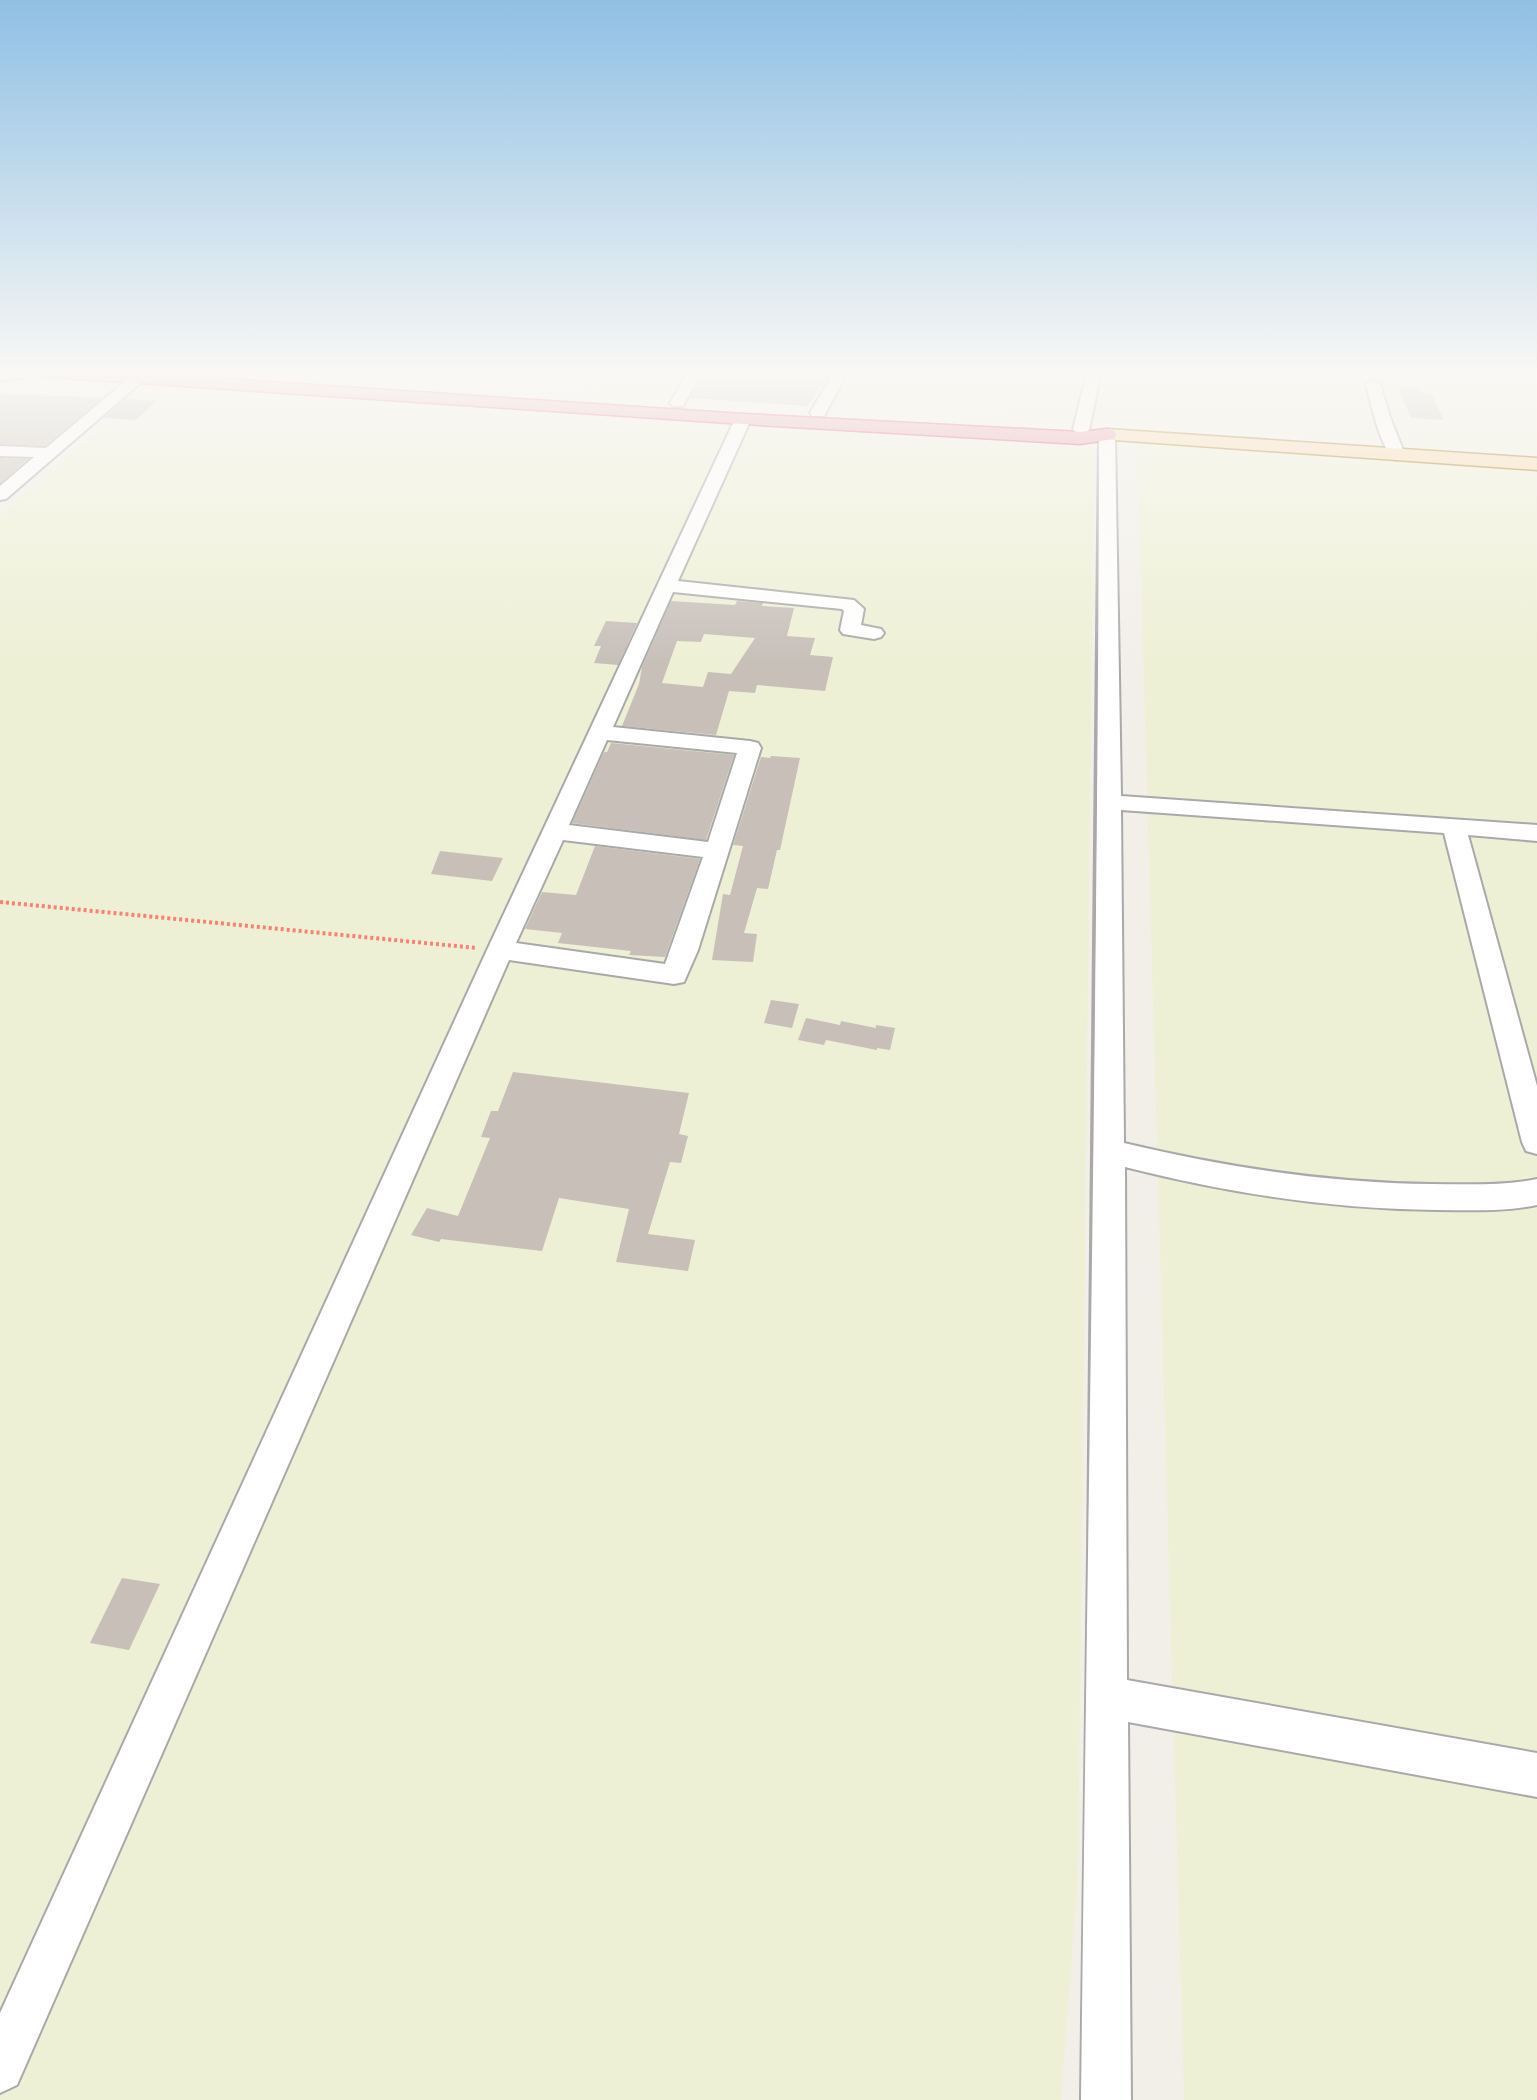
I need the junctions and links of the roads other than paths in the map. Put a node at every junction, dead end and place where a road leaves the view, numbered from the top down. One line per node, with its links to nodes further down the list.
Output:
1 (30, 470): 4 (street)
2 (719, 470): 5 (street)
3 (1096, 470): 8 (street)
4 (1, 494)
5 (666, 586): 6 (street); 7 (street)
6 (874, 633)
7 (599, 732): 10 (street); 12 (street)
8 (1110, 802): 9 (street); 15 (street)
9 (1454, 826): 11 (street); 14 (street)
10 (554, 831): 12 (street); 13 (street)
11 (1537, 833)
12 (716, 851): 13 (street)
13 (500, 950): 19 (street)
14 (1537, 1142)
15 (1108, 1151): 16 (street); 17 (street)
16 (1537, 1192)
17 (1105, 1697): 18 (street); 20 (street)
18 (1537, 1775)
19 (0, 2068)
20 (1106, 2100)

